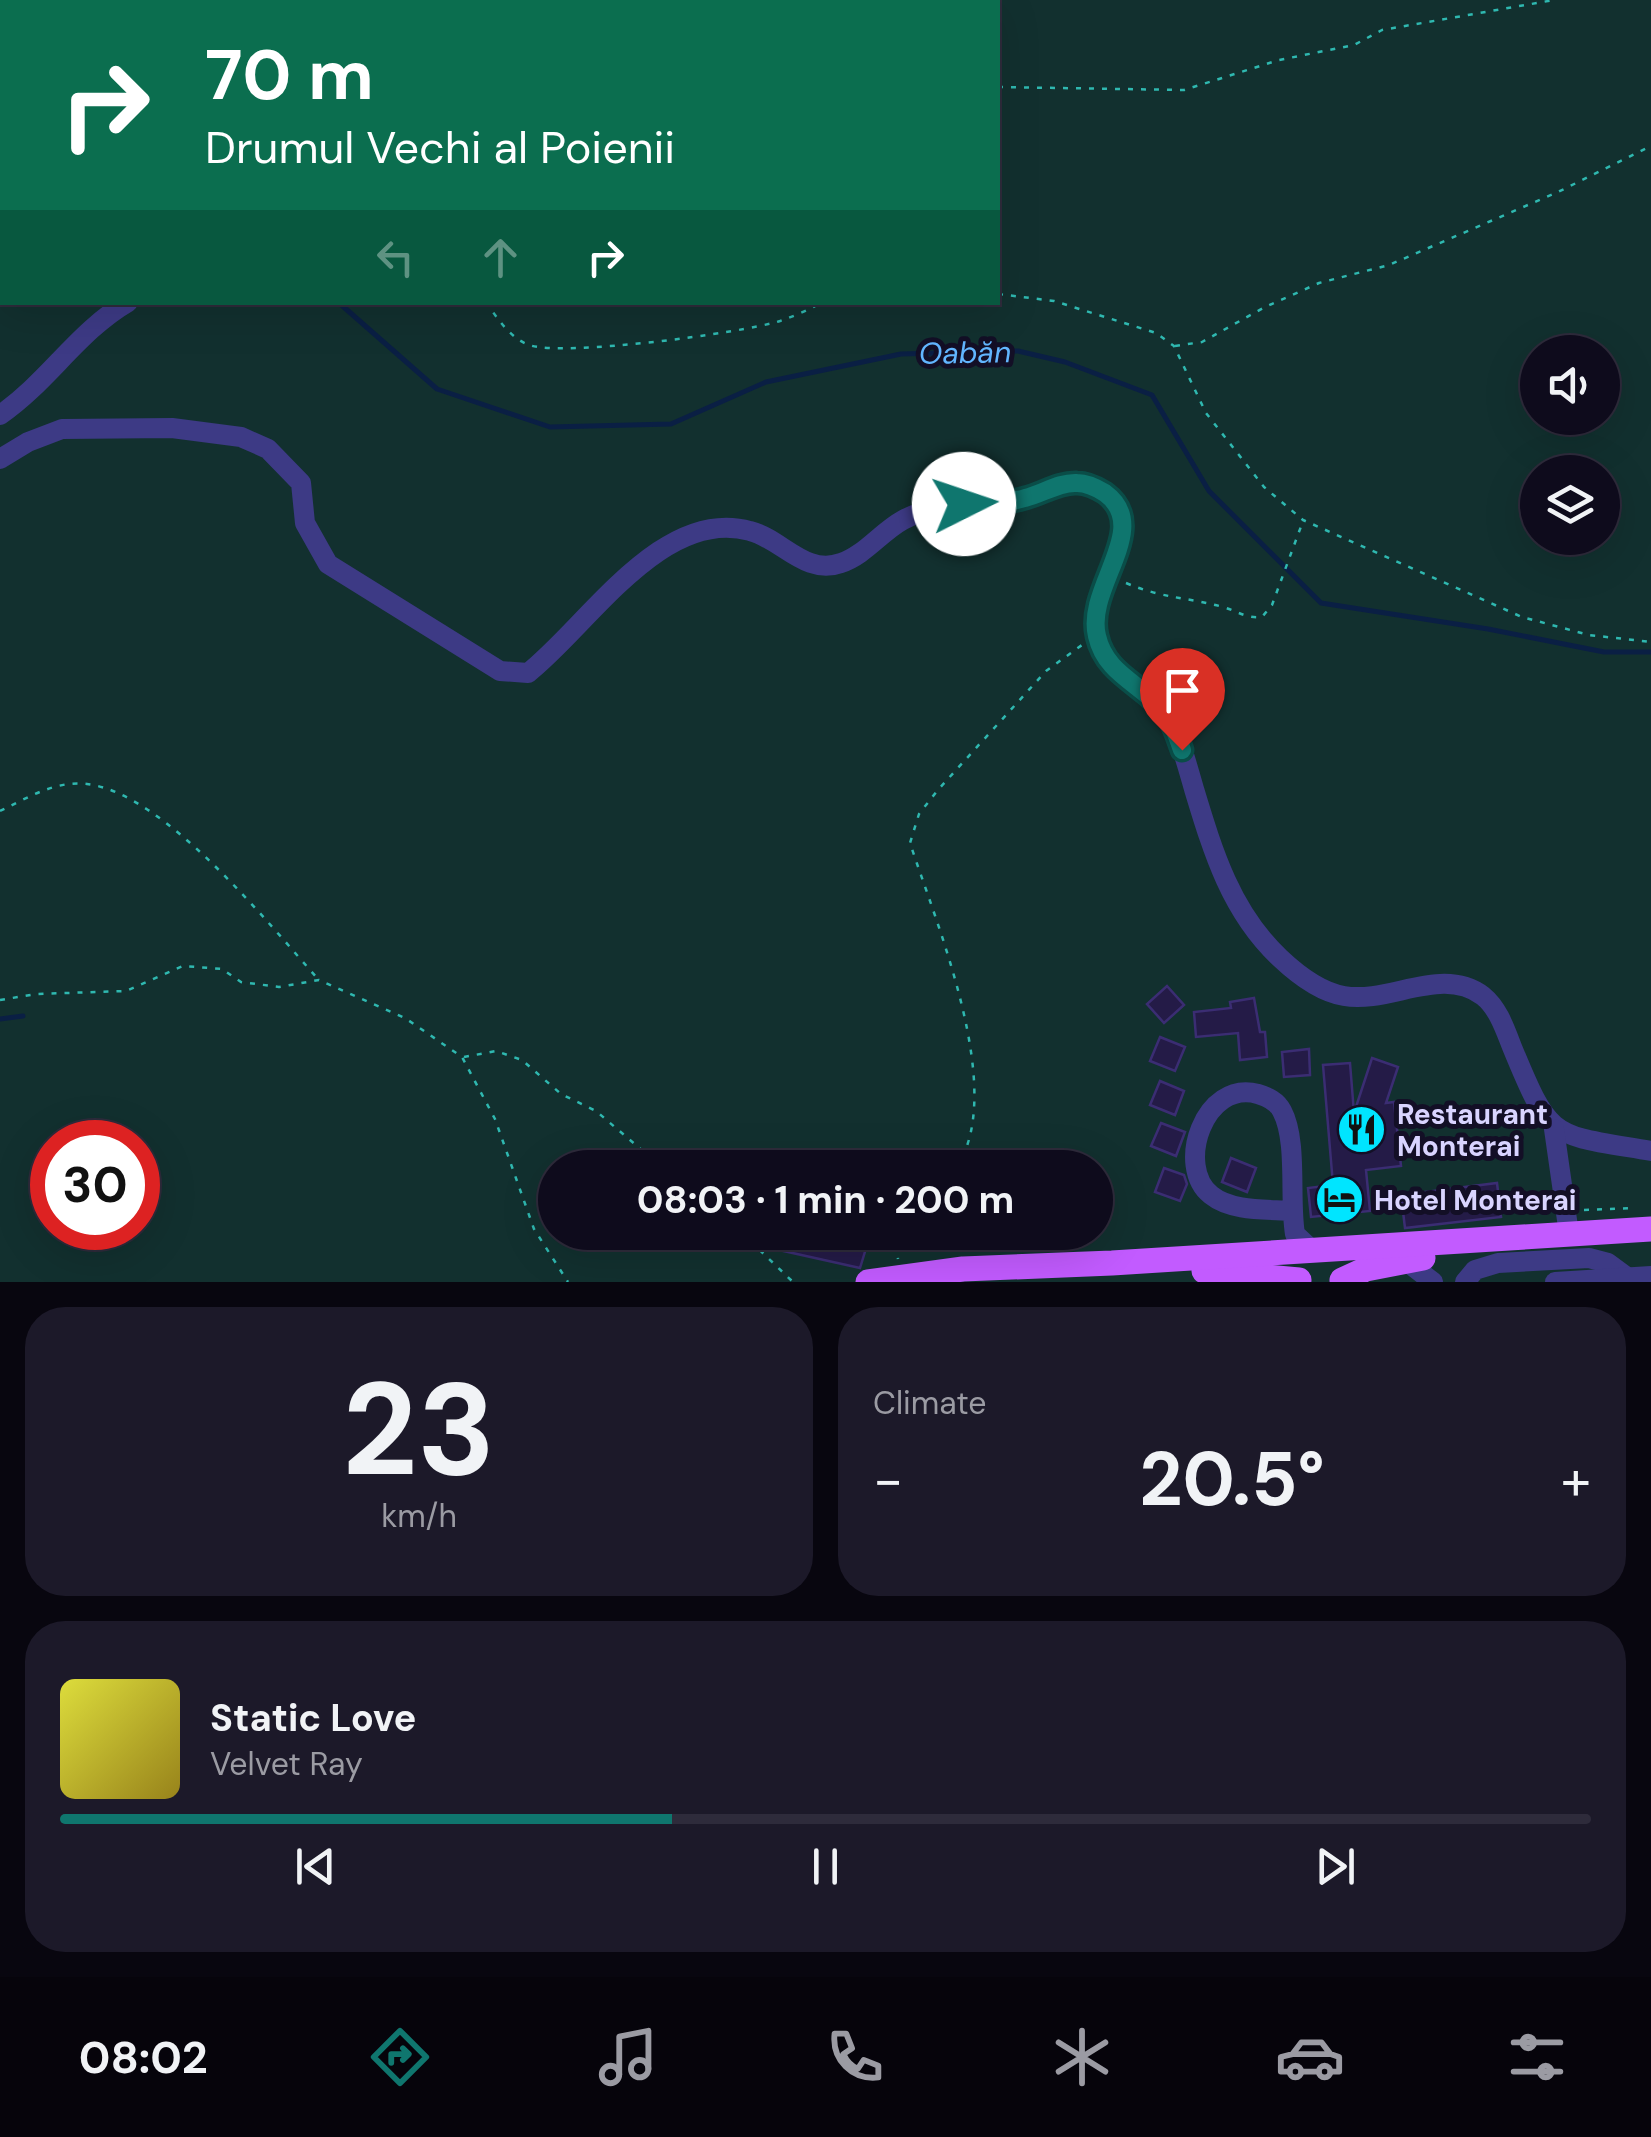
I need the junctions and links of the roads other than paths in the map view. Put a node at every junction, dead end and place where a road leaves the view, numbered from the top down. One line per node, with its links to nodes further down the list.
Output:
1 (124, 305): 2 (street)
2 (0, 415)
3 (0, 458): 4 (street)
4 (1554, 1128): 5 (street); 7 (street)
5 (1651, 1151)
6 (1536, 1165): 7 (street)
7 (1559, 1171): 10 (street)
8 (1293, 1211): 8 (street); 13 (street)
9 (1651, 1229): 10 (main road)
10 (1569, 1234): 11 (main road)
11 (1542, 1237): 12 (main road); 13 (main road)
12 (1510, 1242): 14 (main road); 16 (street)
13 (1315, 1249): 15 (main road); 20 (main road); 21 (main road)
14 (1406, 1261): 21 (main road); 24 (street)
15 (1075, 1266): 19 (main road); 20 (main road)
16 (1486, 1266): 18 (street); 25 (street)
17 (1651, 1276): 18 (street)
18 (1627, 1277): 22 (street)
19 (899, 1279): 23 (main road)
20 (1300, 1281)
21 (1341, 1281)
22 (1583, 1281): 26 (street)
23 (868, 1282)
24 (1433, 1282)
25 (1465, 1282)
26 (1555, 1282)

